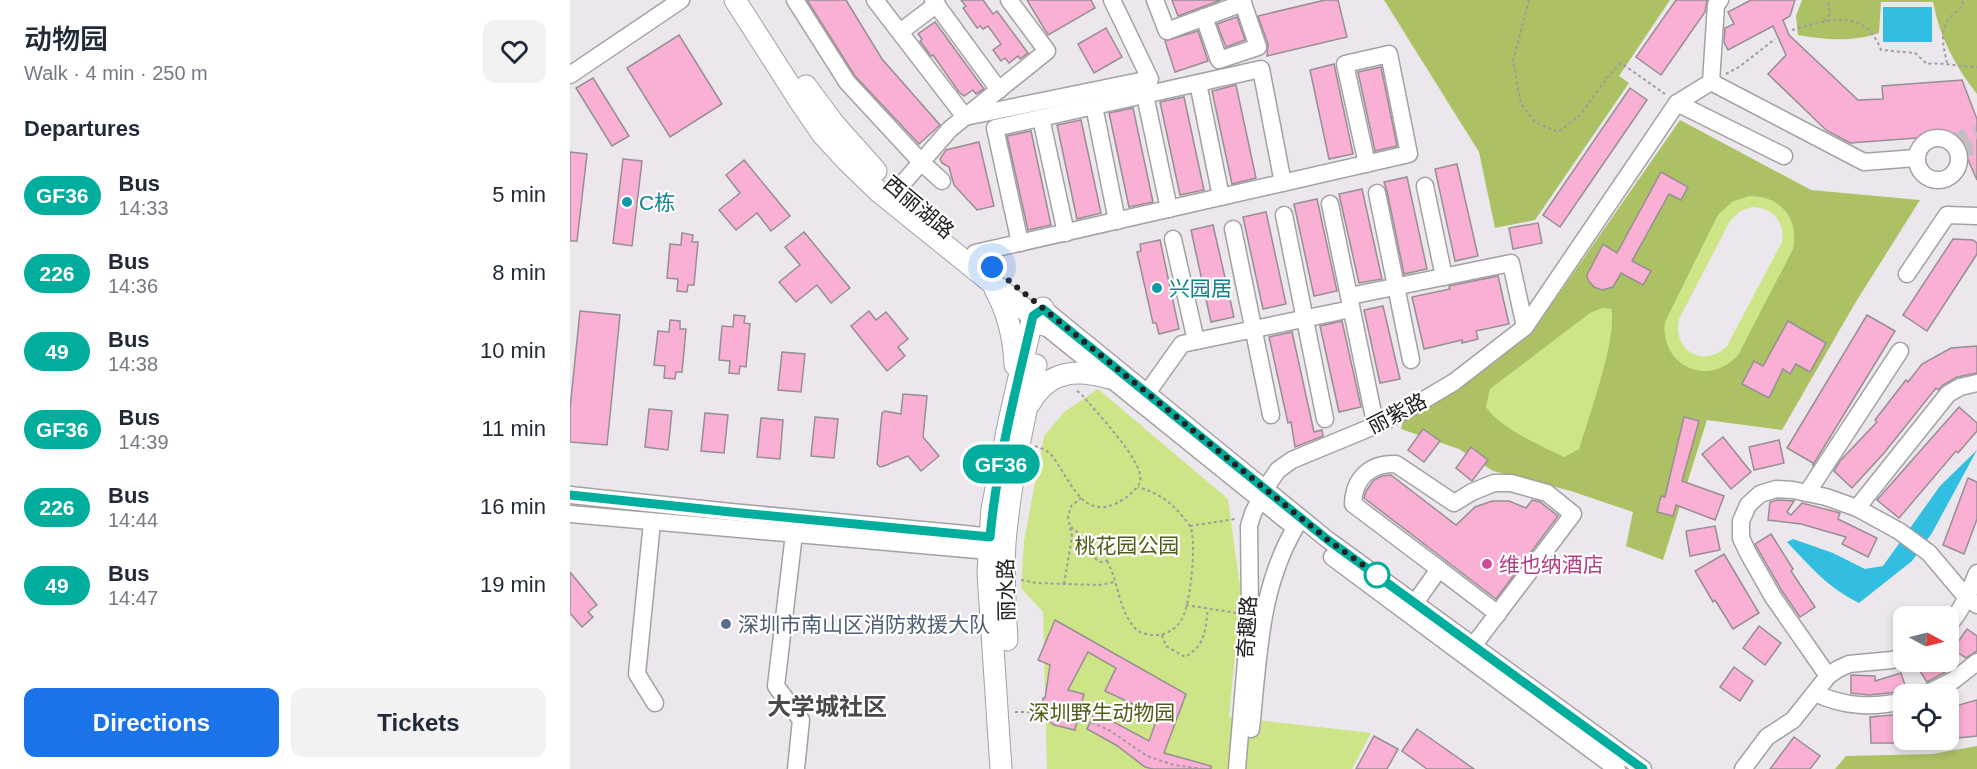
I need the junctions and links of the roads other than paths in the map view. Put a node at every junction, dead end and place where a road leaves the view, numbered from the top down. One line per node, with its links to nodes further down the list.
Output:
1 (681, 0): 14 (street)
2 (735, 0): 45 (main road, 西丽湖路)
3 (752, 0): 30 (main road, 西丽湖路)
4 (795, 0): 25 (street)
5 (875, 0): 13 (street)
6 (1009, 0): 17 (street)
7 (1112, 0): 21 (street)
8 (1155, 0): 12 (street)
9 (1720, 0): 15 (street)
10 (1242, 1): 12 (street); 12 (street)
11 (935, 2): 13 (street); 17 (street)
12 (1204, 17)
13 (900, 32): 21 (street)
14 (570, 75)
15 (1711, 82): 19 (street); 24 (street)
16 (1198, 83): 18 (street); 28 (street); 32 (street)
17 (999, 90): 21 (street)
18 (1145, 95): 20 (street); 34 (street)
19 (1677, 103): 23 (street); 50 (street, 丽紫路)
20 (1094, 106): 22 (street); 37 (street)
21 (965, 117): 25 (street)
22 (1041, 118): 39 (street); 41 (street)
23 (1784, 156)
24 (1916, 158)
25 (921, 162): 27 (street); 30 (street)
26 (1367, 164): 26 (street); 28 (street)
27 (942, 181)
28 (1283, 183): 32 (street)
29 (1425, 186): 44 (street)
30 (897, 190): 42 (main road, 西丽湖路)
31 (1377, 193): 46 (street)
32 (1221, 197): 34 (street)
33 (1330, 204): 47 (street)
34 (1169, 209): 37 (street)
35 (1284, 215): 49 (street)
36 (1977, 216): 43 (street)
37 (1118, 221): 39 (street)
38 (1233, 229): 51 (street)
39 (1066, 233): 41 (street)
40 (1173, 239): 52 (street)
41 (1020, 243): 42 (street)
42 (975, 254): 48 (main road, 西丽湖路)
43 (1907, 274)
44 (1444, 277): 46 (street); 50 (street)
45 (992, 283): 48 (main road, 西丽湖路); 58 (main road)
46 (1396, 287): 47 (street); 54 (street)
47 (1353, 302): 49 (street); 59 (street)
48 (1040, 317): 55 (street, 西丽湖路); 57 (street, 西丽湖路); 58 (main road, 丽水路)
49 (1305, 318): 51 (street); 61 (street)
50 (1525, 327): 63 (street, 丽紫路)
51 (1253, 329): 52 (street); 60 (street)
52 (1196, 341): 57 (street)
53 (1900, 351): 62 (street)
54 (1411, 360)
55 (1109, 378): 58 (main road); 63 (street, 西丽湖路)
56 (1977, 383): 65 (street)
57 (1146, 393): 63 (street, 西丽湖路)
58 (1021, 402): 70 (main road, 丽水路); 70 (main road, 丽水路)
59 (1373, 413)
60 (1271, 415)
61 (1325, 419)
62 (1807, 493): 65 (street); 81 (street)
63 (1263, 494): 68 (street, 西丽湖路); 75 (street, 奇趣路)
64 (570, 495): 70 (street)
65 (1857, 508): 73 (street)
66 (570, 514): 67 (street)
67 (652, 522): 69 (street); 85 (street)
68 (1297, 522): 74 (street, 西丽湖路); 75 (street, 奇趣路); 91 (street, 西丽湖路)
69 (794, 534): 70 (street); 86 (street)
70 (997, 547): 87 (main road, 丽水路); 88 (main road, 丽水路)
71 (1440, 569): 74 (street); 76 (street); 76 (street)
72 (1977, 573): 73 (street)
73 (1972, 602): 77 (street)
74 (1415, 603): 78 (street, 西丽湖路)
75 (1257, 614): 89 (street, 奇趣路); 90 (street, 奇趣路)
76 (1498, 614): 78 (street)
77 (1959, 614)
78 (1473, 645): 92 (street, 西丽湖路)
79 (1893, 660): 81 (street)
80 (1977, 662): 82 (street)
81 (1828, 676): 83 (street)
82 (1946, 684)
83 (1815, 693): 84 (street); 93 (street)
84 (1893, 702)
85 (655, 704)
86 (796, 769)
87 (1002, 769)
88 (1016, 769)
89 (1237, 769)
90 (1247, 769)
91 (1617, 769)
92 (1643, 769)
93 (1743, 769)

